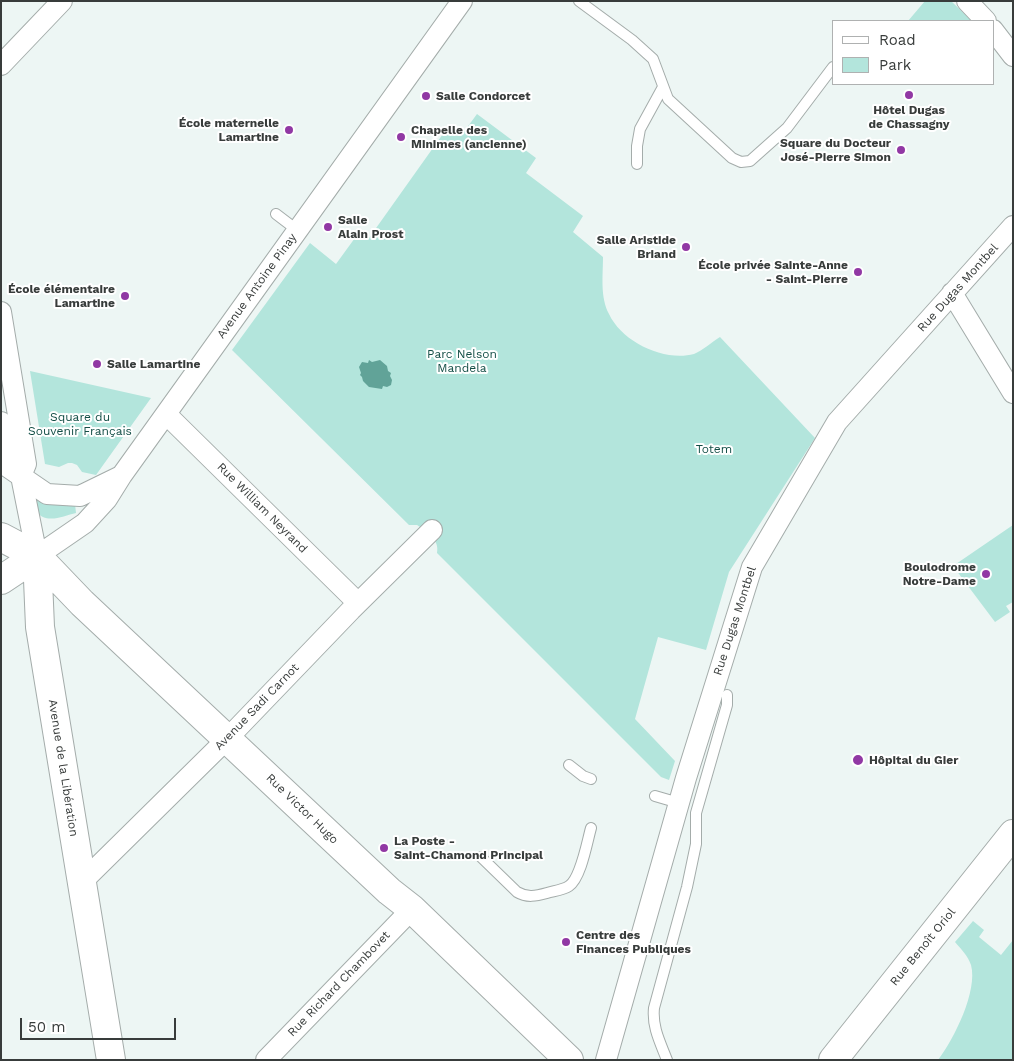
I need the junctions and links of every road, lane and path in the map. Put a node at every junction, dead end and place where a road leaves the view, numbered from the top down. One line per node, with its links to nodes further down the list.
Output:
1 (62, 1): 8 (street)
2 (462, 1): 14 (street, Avenue Antoine Pinay)
3 (579, 1): 10 (lane)
4 (967, 1): 5 (street)
5 (985, 20)
6 (994, 31): 7 (street)
7 (1013, 56)
8 (1, 65)
9 (832, 68): 10 (lane)
10 (663, 87): 11 (lane)
11 (637, 164)
12 (276, 214): 14 (lane)
13 (1013, 226): 15 (street, Rue Dugas Montbel)
14 (297, 230): 18 (street, Avenue Antoine Pinay)
15 (952, 293): 17 (street); 27 (street, Rue Dugas Montbel)
16 (1, 312): 21 (street, Avenue de la Libération)
17 (1013, 393)
18 (166, 414): 20 (street, Avenue Antoine Pinay); 26 (street, Rue William Neyrand)
19 (1, 422): 21 (street, Avenue de la Libération)
20 (122, 475): 21 (street); 24 (street, Avenue Antoine Pinay)
21 (21, 476): 24 (street, Avenue de la Libération)
22 (432, 530): 26 (street, Avenue Sadi Carnot)
23 (1, 537): 24 (main road, Rue Victor Hugo)
24 (37, 556): 25 (main road); 28 (main road, Rue Victor Hugo); 36 (main road, Avenue de la Libération)
25 (1, 580)
26 (358, 603): 28 (street, Avenue Sadi Carnot)
27 (719, 697): 32 (street, Rue Dugas Montbel); 42 (lane)
28 (227, 739): 36 (street, Avenue Sadi Carnot); 37 (main road, Rue Victor Hugo)
29 (569, 766): 30 (lane)
30 (591, 779)
31 (655, 796): 32 (lane)
32 (679, 803): 41 (street, Rue Dugas Montbel)
33 (591, 828): 35 (lane)
34 (1013, 834): 43 (main road, Rue Benoît Oriol)
35 (482, 857)
36 (81, 883): 38 (main road, Avenue de la Libération)
37 (412, 909): 39 (street, Rue Richard Chambovet); 40 (main road, Rue Victor Hugo)
38 (111, 1060)
39 (266, 1060)
40 (569, 1060)
41 (606, 1060)
42 (667, 1060)
43 (833, 1060)

